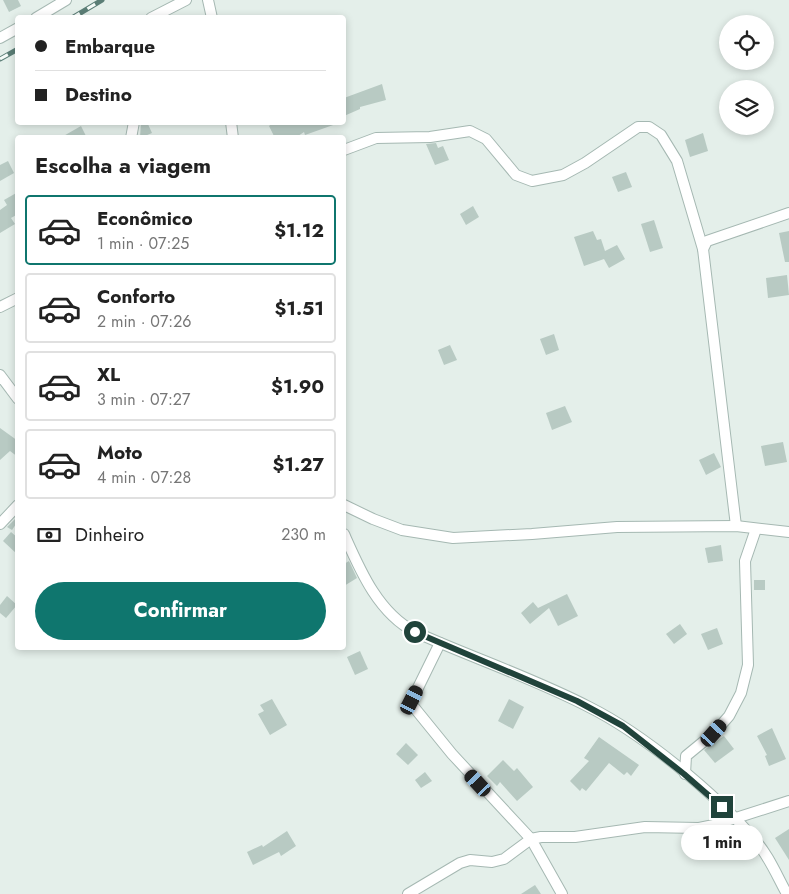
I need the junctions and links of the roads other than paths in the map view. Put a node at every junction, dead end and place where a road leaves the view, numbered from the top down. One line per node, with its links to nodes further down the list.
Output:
1 (66, 0): 4 (street)
2 (186, 0): 5 (street)
3 (208, 0): 6 (street)
4 (41, 15)
5 (157, 15)
6 (211, 15)
7 (15, 30): 8 (street)
8 (0, 38)
9 (346, 149): 11 (street)
10 (789, 213): 11 (street)
11 (703, 249): 19 (street)
12 (15, 300): 13 (street)
13 (0, 307)
14 (0, 375): 15 (street)
15 (15, 395)
16 (346, 506): 19 (street)
17 (15, 507): 18 (street)
18 (0, 524)
19 (736, 526): 20 (street)
20 (756, 529): 21 (street); 24 (street)
21 (789, 532)
22 (346, 538): 23 (street)
23 (440, 643): 24 (street); 27 (street)
24 (684, 774): 26 (street)
25 (789, 801): 26 (street)
26 (735, 818): 27 (street); 30 (street)
27 (531, 839): 28 (street); 29 (street)
28 (408, 894)
29 (562, 894)
30 (787, 894)

